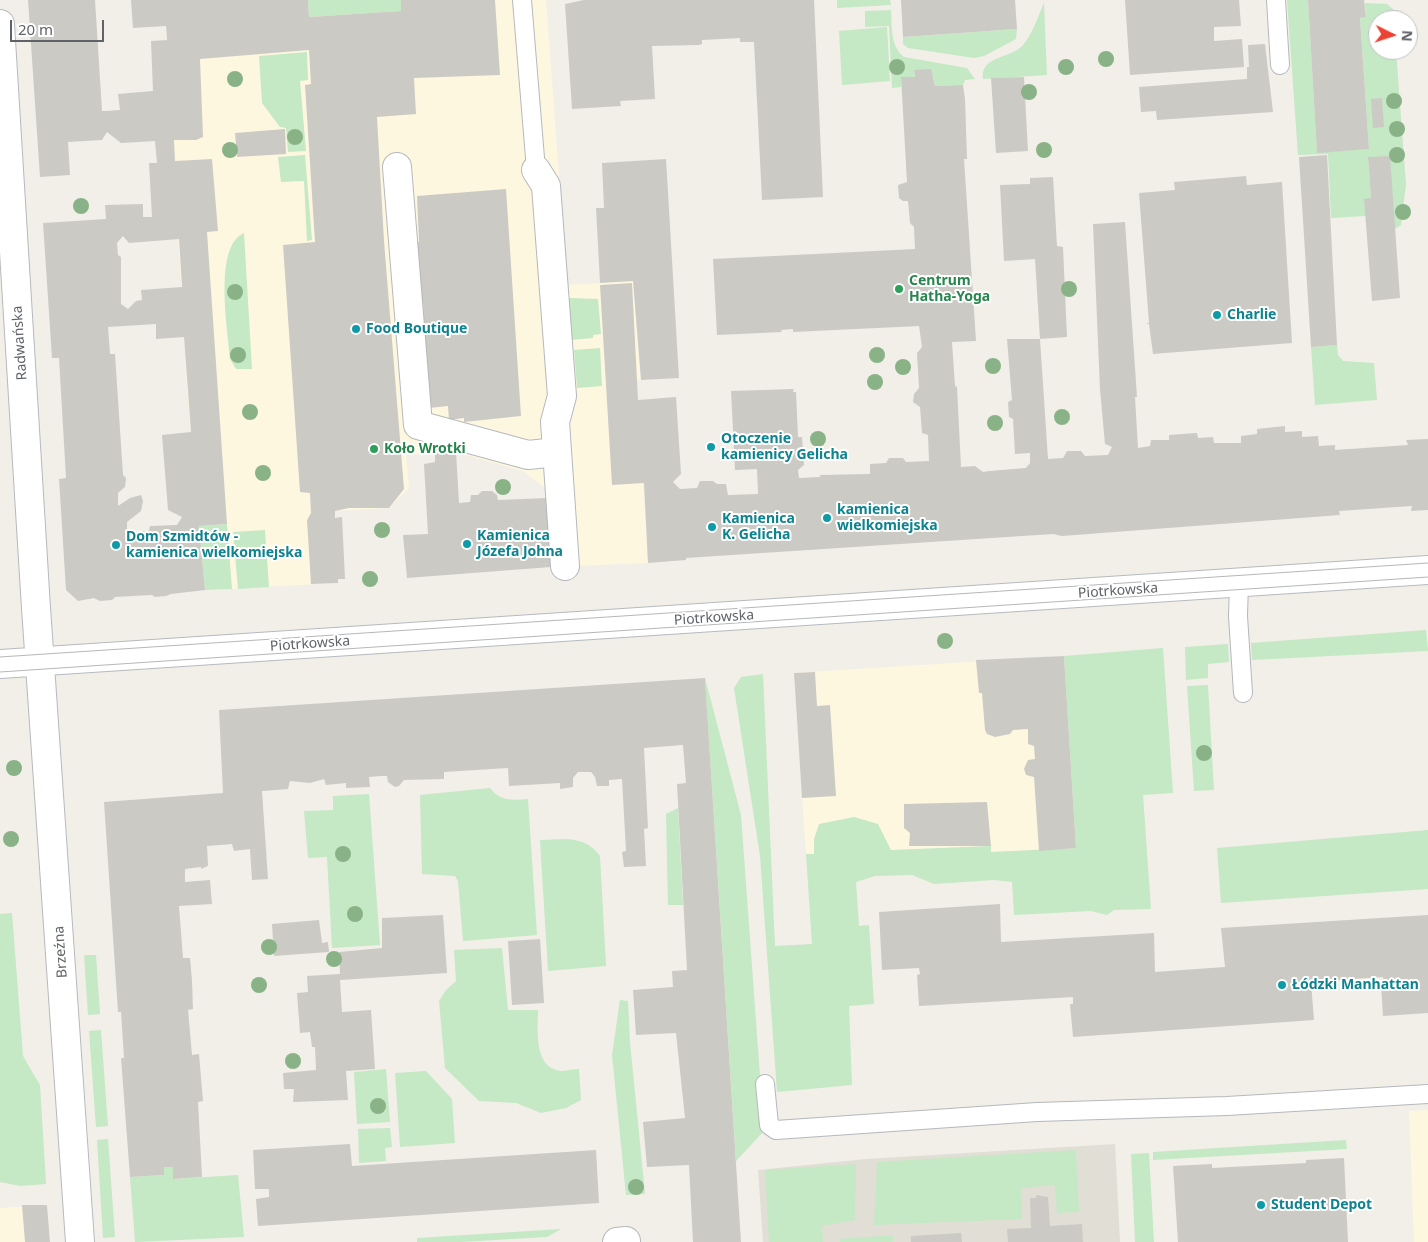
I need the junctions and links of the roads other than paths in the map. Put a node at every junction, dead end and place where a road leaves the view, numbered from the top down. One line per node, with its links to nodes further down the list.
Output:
1 (522, 0): 6 (lane)
2 (1276, 0): 4 (lane)
3 (0, 24): 11 (street, Radwańska)
4 (1280, 66)
5 (397, 167): 7 (street)
6 (536, 170): 7 (street)
7 (557, 452): 8 (street)
8 (565, 566)
9 (1428, 570): 10 (street, Piotrkowska)
10 (1239, 583): 11 (street, Piotrkowska); 13 (lane)
11 (40, 662): 12 (street, Piotrkowska); 16 (street, Brzeźna)
12 (0, 664)
13 (1243, 693)
14 (765, 1084): 15 (lane)
15 (1428, 1094)
16 (80, 1242)
17 (617, 1242): 18 (street)
18 (626, 1242)

